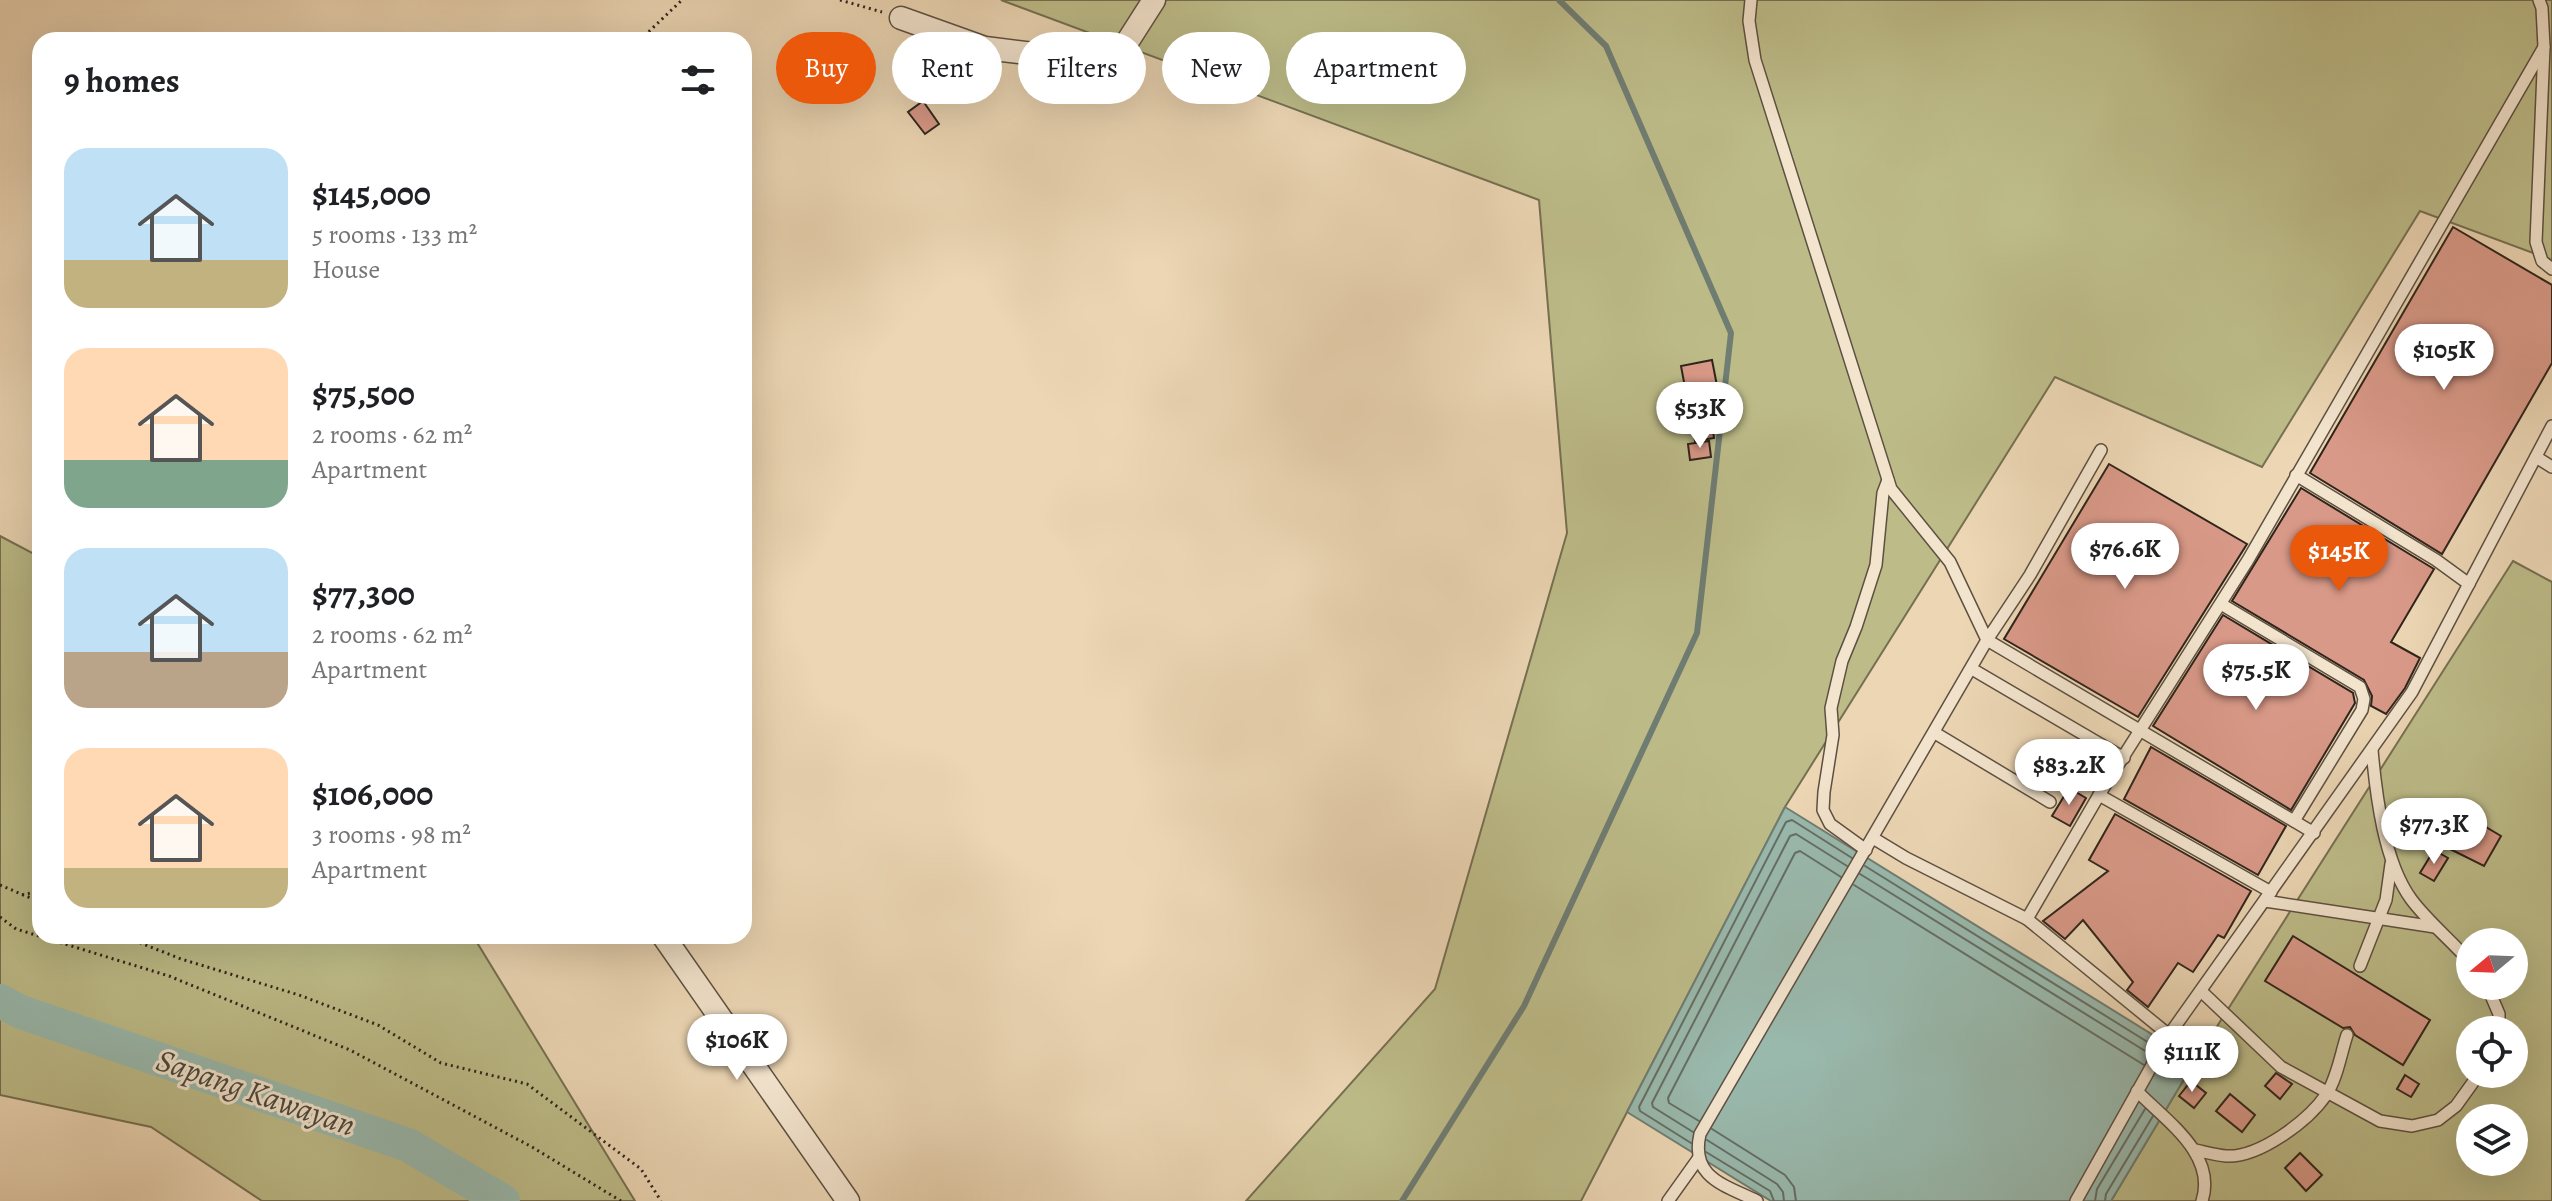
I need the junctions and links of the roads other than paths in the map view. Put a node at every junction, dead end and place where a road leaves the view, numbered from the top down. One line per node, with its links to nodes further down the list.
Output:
1 (1154, 0): 5 (street)
2 (1744, 0): 6 (lane)
3 (1751, 0): 6 (lane)
4 (2539, 0): 7 (lane)
5 (901, 18)
6 (1749, 21): 14 (lane)
7 (2544, 47): 8 (lane); 13 (lane)
8 (2552, 269)
9 (2552, 426): 11 (lane)
10 (2101, 450): 17 (lane)
11 (2536, 457): 12 (lane); 15 (lane)
12 (2552, 467)
13 (2296, 475): 15 (lane); 16 (lane)
14 (1888, 480): 17 (lane); 28 (lane)
15 (2469, 584): 21 (lane)
16 (2221, 604): 19 (lane); 25 (lane)
17 (1987, 640): 18 (lane); 19 (lane)
18 (1972, 669): 20 (lane); 22 (lane)
19 (2142, 731): 22 (lane); 25 (lane)
20 (1935, 733): 24 (lane); 27 (lane)
21 (2372, 750): 26 (lane); 29 (lane)
22 (2124, 758): 23 (lane)
23 (2099, 795): 30 (lane); 31 (lane)
24 (2050, 802)
25 (2294, 821): 26 (lane)
26 (2314, 833): 30 (lane)
27 (1873, 838): 28 (lane); 31 (lane)
28 (1866, 850): 44 (lane)
29 (2392, 860): 32 (lane); 33 (lane)
30 (2268, 896): 32 (lane); 37 (lane)
31 (2027, 919): 38 (lane)
32 (2379, 919): 33 (lane); 36 (lane)
33 (2435, 927): 35 (lane)
34 (669, 944): 45 (street)
35 (2456, 948)
36 (2360, 966)
37 (2201, 991): 38 (lane); 42 (lane)
38 (2169, 1035): 41 (lane)
39 (2347, 1035): 42 (lane)
40 (2469, 1088): 42 (lane)
41 (2137, 1091): 43 (lane); 48 (lane)
42 (2328, 1093): 43 (lane)
43 (2195, 1150): 49 (lane)
44 (1698, 1159): 46 (lane); 47 (lane)
45 (848, 1201)
46 (1668, 1201)
47 (1757, 1201)
48 (2076, 1201)
49 (2202, 1201)

